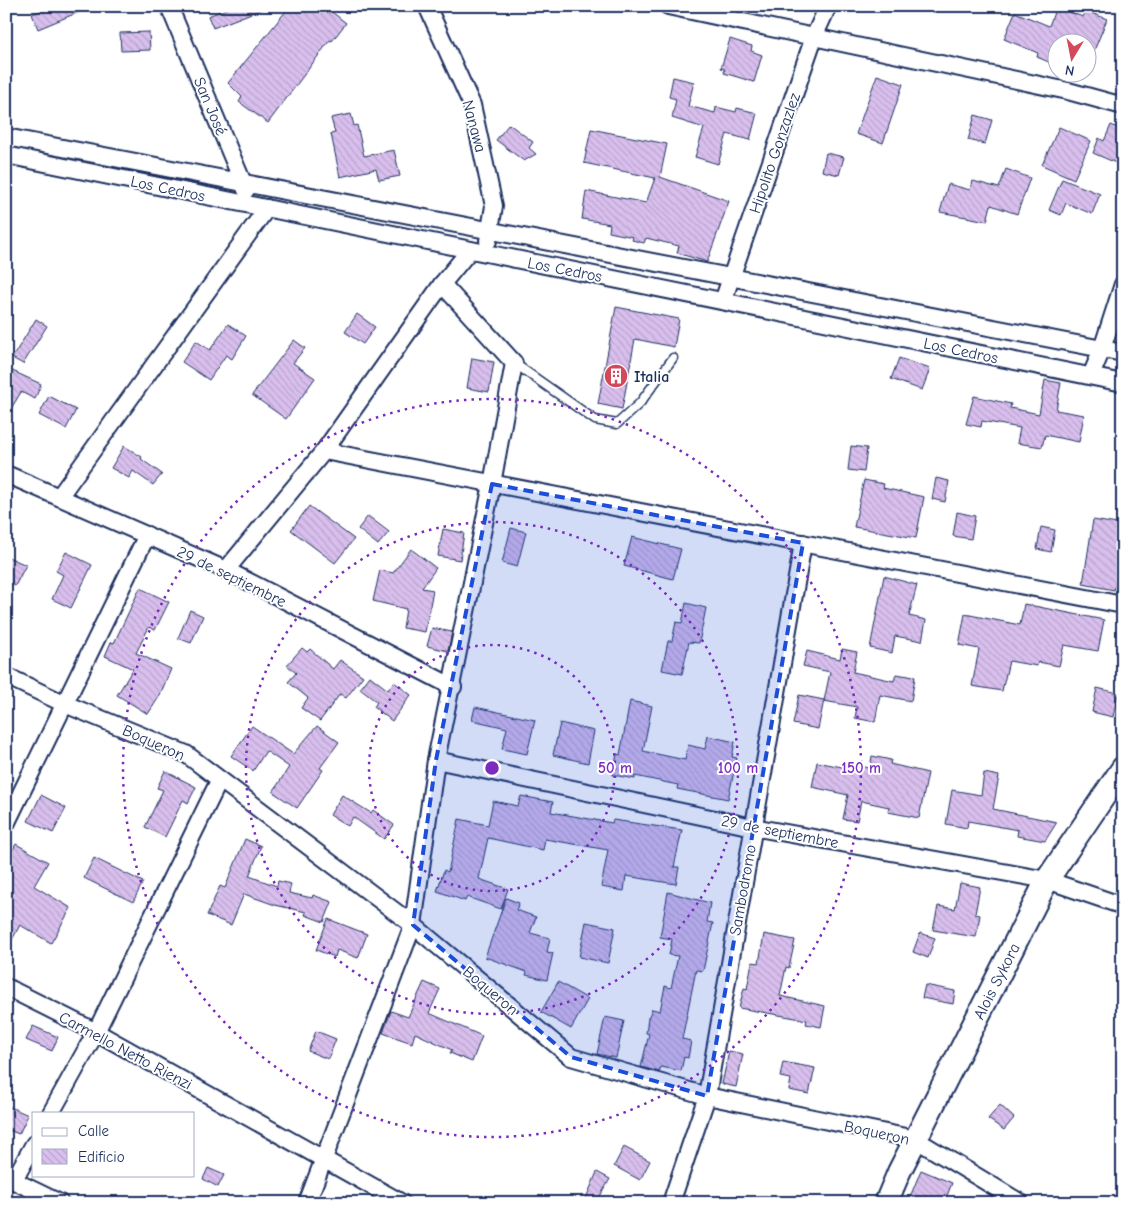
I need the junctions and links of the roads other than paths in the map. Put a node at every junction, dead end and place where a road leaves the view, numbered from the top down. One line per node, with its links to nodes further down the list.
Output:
1 (169, 6): 9 (street, San José)
2 (428, 6): 11 (street, Nanawa)
3 (668, 6): 5 (street)
4 (828, 6): 5 (street, Hipolito Gonzazlez)
5 (814, 37): 6 (street); 13 (street, Hipolito Gonzazlez)
6 (1123, 106)
7 (6, 137): 9 (street)
8 (6, 155): 10 (street, Los Cedros)
9 (243, 183): 10 (street, San José); 11 (street)
10 (260, 207): 12 (street, Los Cedros); 26 (street)
11 (490, 231): 12 (street, Nanawa); 13 (street)
12 (478, 251): 14 (street); 16 (street, Los Cedros)
13 (732, 278): 16 (street, Hipolito Gonzazlez); 17 (street)
14 (442, 284): 20 (street); 23 (street)
15 (1123, 284): 17 (street)
16 (723, 301): 21 (street, Los Cedros)
17 (1102, 349): 18 (street); 21 (street)
18 (1123, 353)
19 (673, 358): 20 (lane)
20 (514, 363): 25 (street)
21 (1090, 376): 22 (street, Los Cedros)
22 (1123, 383)
23 (324, 451): 25 (street); 29 (street)
24 (6, 474): 26 (street, 29 de septiembre)
25 (492, 484): 28 (street); 32 (street)
26 (59, 497): 27 (street, 29 de septiembre)
27 (147, 535): 29 (street, 29 de septiembre); 33 (street)
28 (803, 543): 30 (street); 38 (street, Sambodromo)
29 (226, 570): 32 (street, 29 de septiembre)
30 (1123, 605)
31 (6, 676): 33 (street, Boqueron)
32 (452, 687): 34 (street)
33 (65, 704): 36 (street, Boqueron); 37 (street)
34 (436, 760): 38 (street, 29 de septiembre); 41 (street)
35 (1123, 768): 39 (street, Alois Sykora)
36 (220, 781): 41 (street, Boqueron); 43 (street)
37 (6, 824)
38 (753, 827): 39 (street, 29 de septiembre); 44 (street, Sambodromo)
39 (1047, 880): 40 (street, 29 de septiembre); 46 (street, Alois Sykora)
40 (1123, 906)
41 (413, 925): 44 (street, Boqueron); 48 (street)
42 (6, 987): 43 (street, Carmello Netto Rienzi)
43 (96, 1032): 45 (street); 48 (street, Carmello Netto Rienzi)
44 (707, 1096): 46 (street, Boqueron); 53 (street, Sambodromo)
45 (52, 1112)
46 (916, 1139): 54 (street, Alois Sykora); 55 (street, Boqueron)
47 (32, 1147): 49 (street)
48 (323, 1159): 51 (street); 52 (street, Carmello Netto Rienzi)
49 (10, 1179): 50 (street)
50 (60, 1203)
51 (307, 1203)
52 (402, 1203)
53 (671, 1203)
54 (886, 1203)
55 (1021, 1203)

